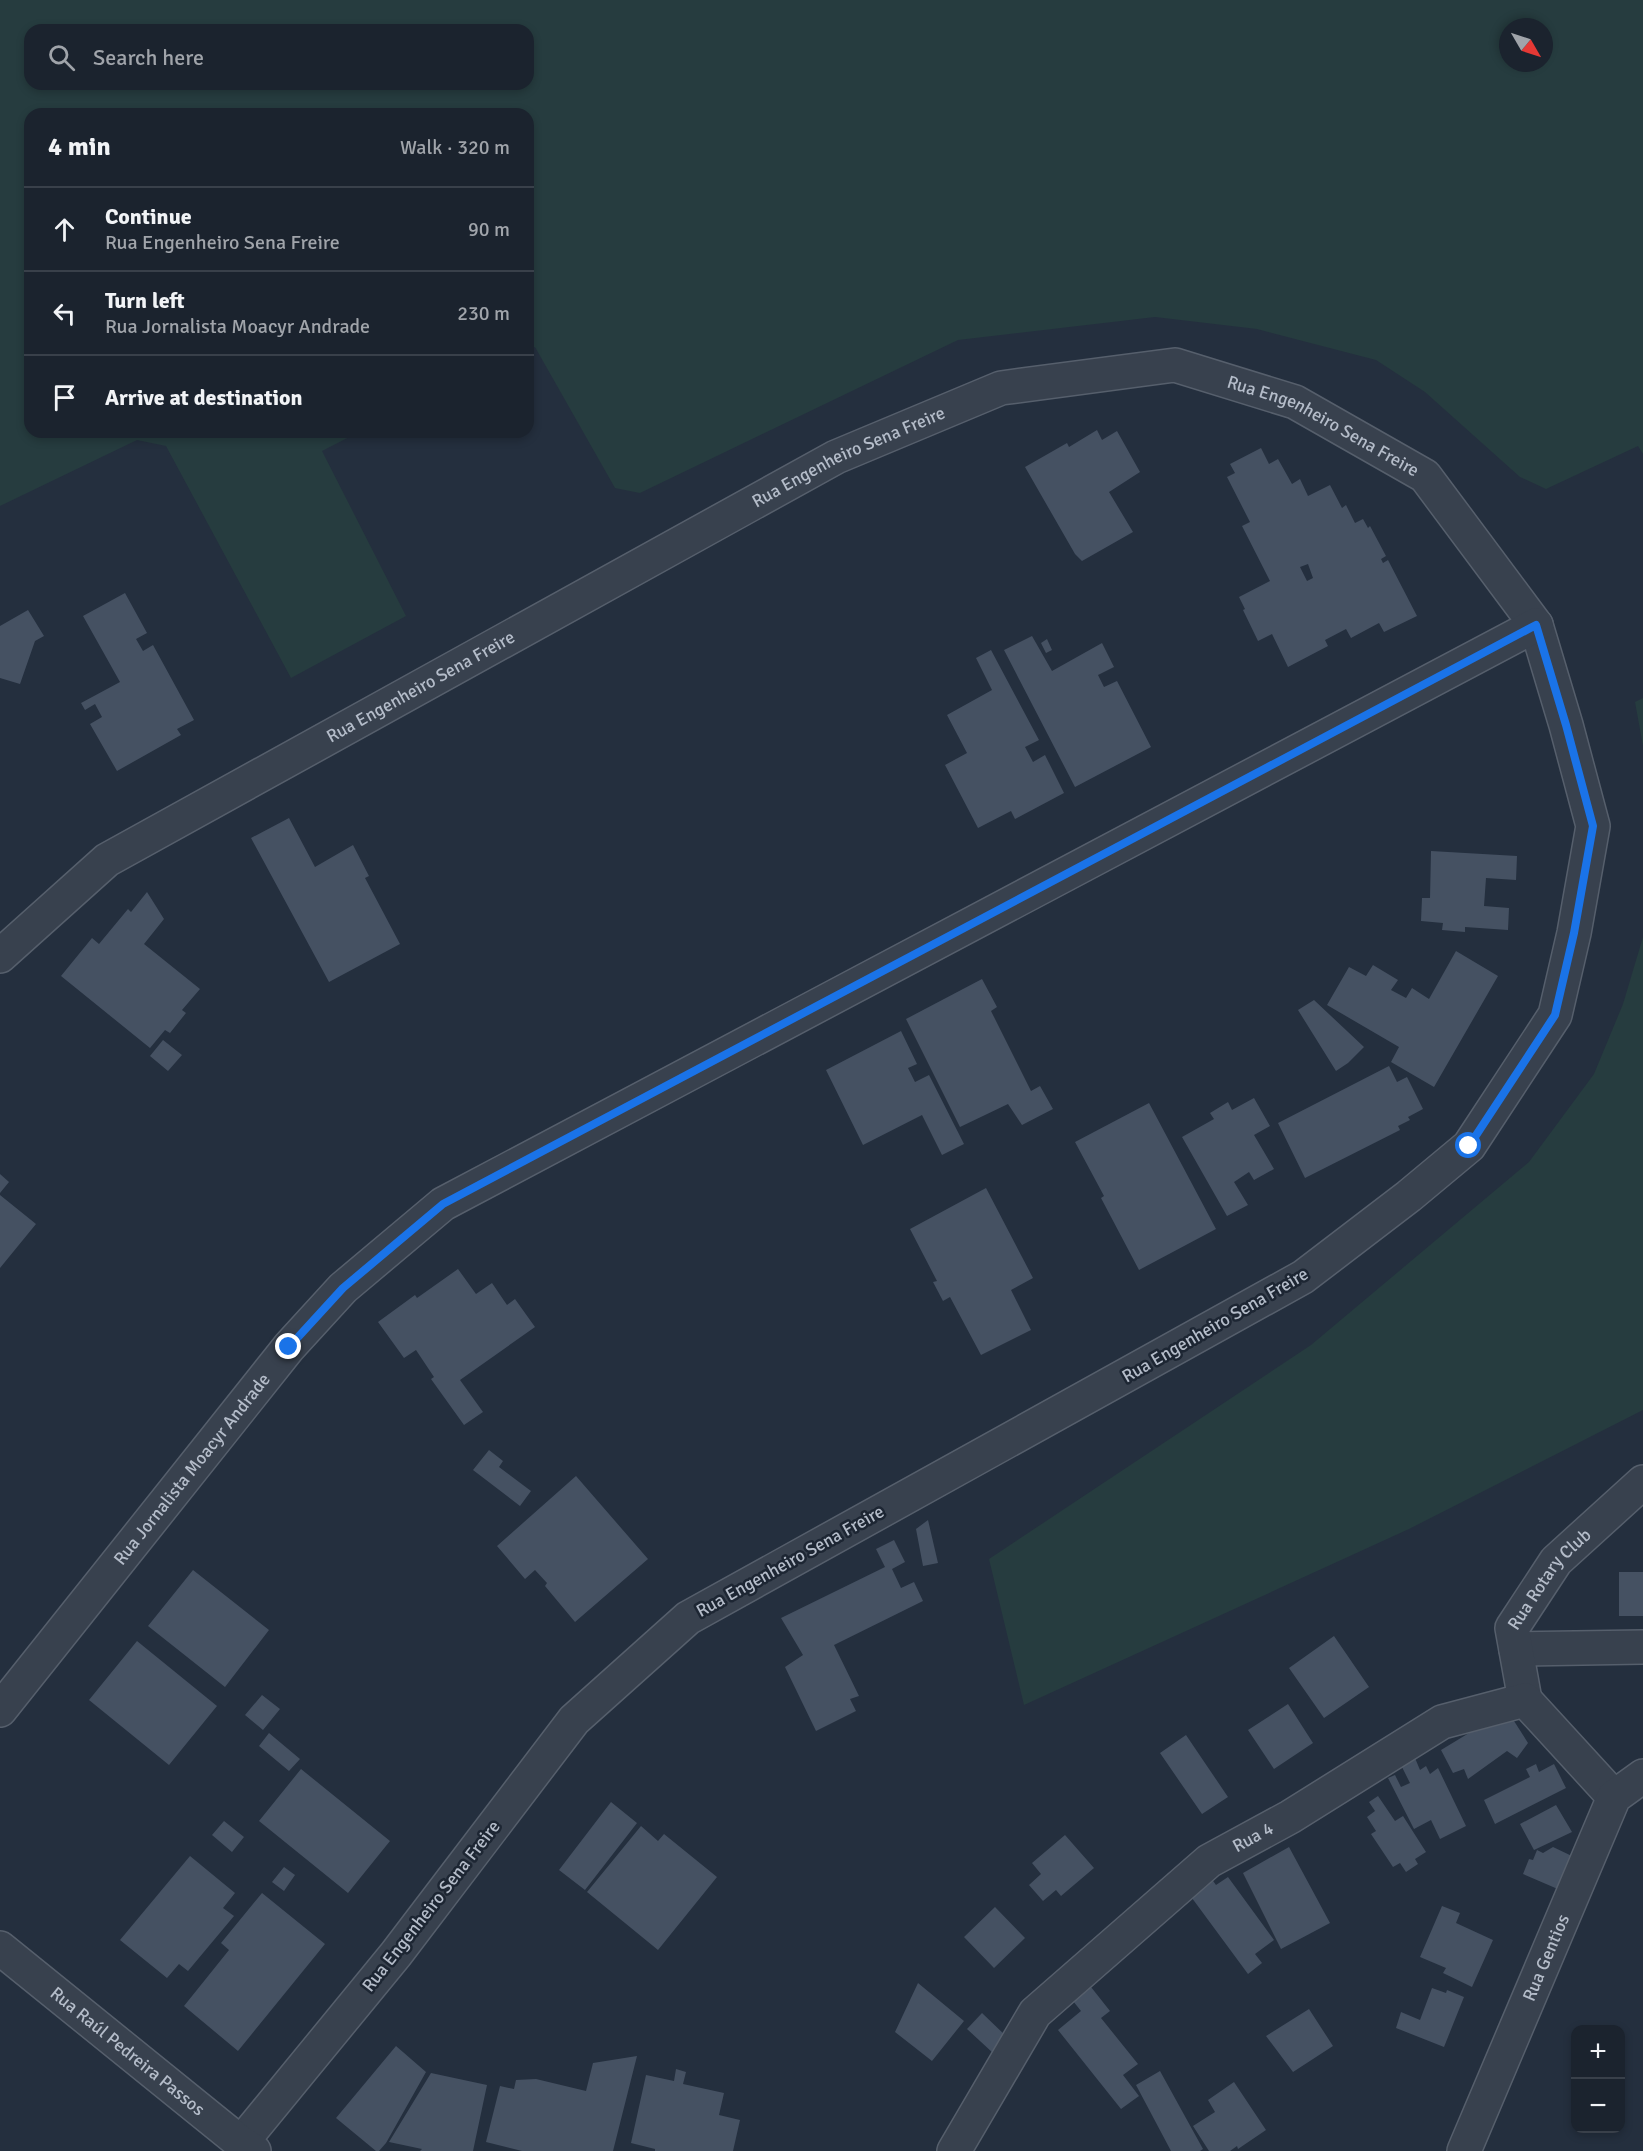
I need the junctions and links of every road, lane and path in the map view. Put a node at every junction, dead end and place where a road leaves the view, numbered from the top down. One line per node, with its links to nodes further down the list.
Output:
1 (1536, 625): 2 (street, Rua Engenheiro Sena Freire); 7 (street, Rua Jornalista Moacyr Andrade); 11 (street, Rua Engenheiro Sena Freire)
2 (0, 956)
3 (1643, 1482): 5 (street, Rua Rotary Club)
4 (1643, 1647): 5 (street)
5 (1516, 1649): 6 (street, Rua Rotary Club)
6 (1526, 1700): 9 (street); 12 (street, Rua 4)
7 (0, 1710)
8 (1643, 1776): 9 (street)
9 (1614, 1797): 13 (street, Rua Gentios)
10 (0, 1948): 11 (street, Rua Raúl Pedreira Passos)
11 (248, 2147)
12 (954, 2151)
13 (1464, 2151)

